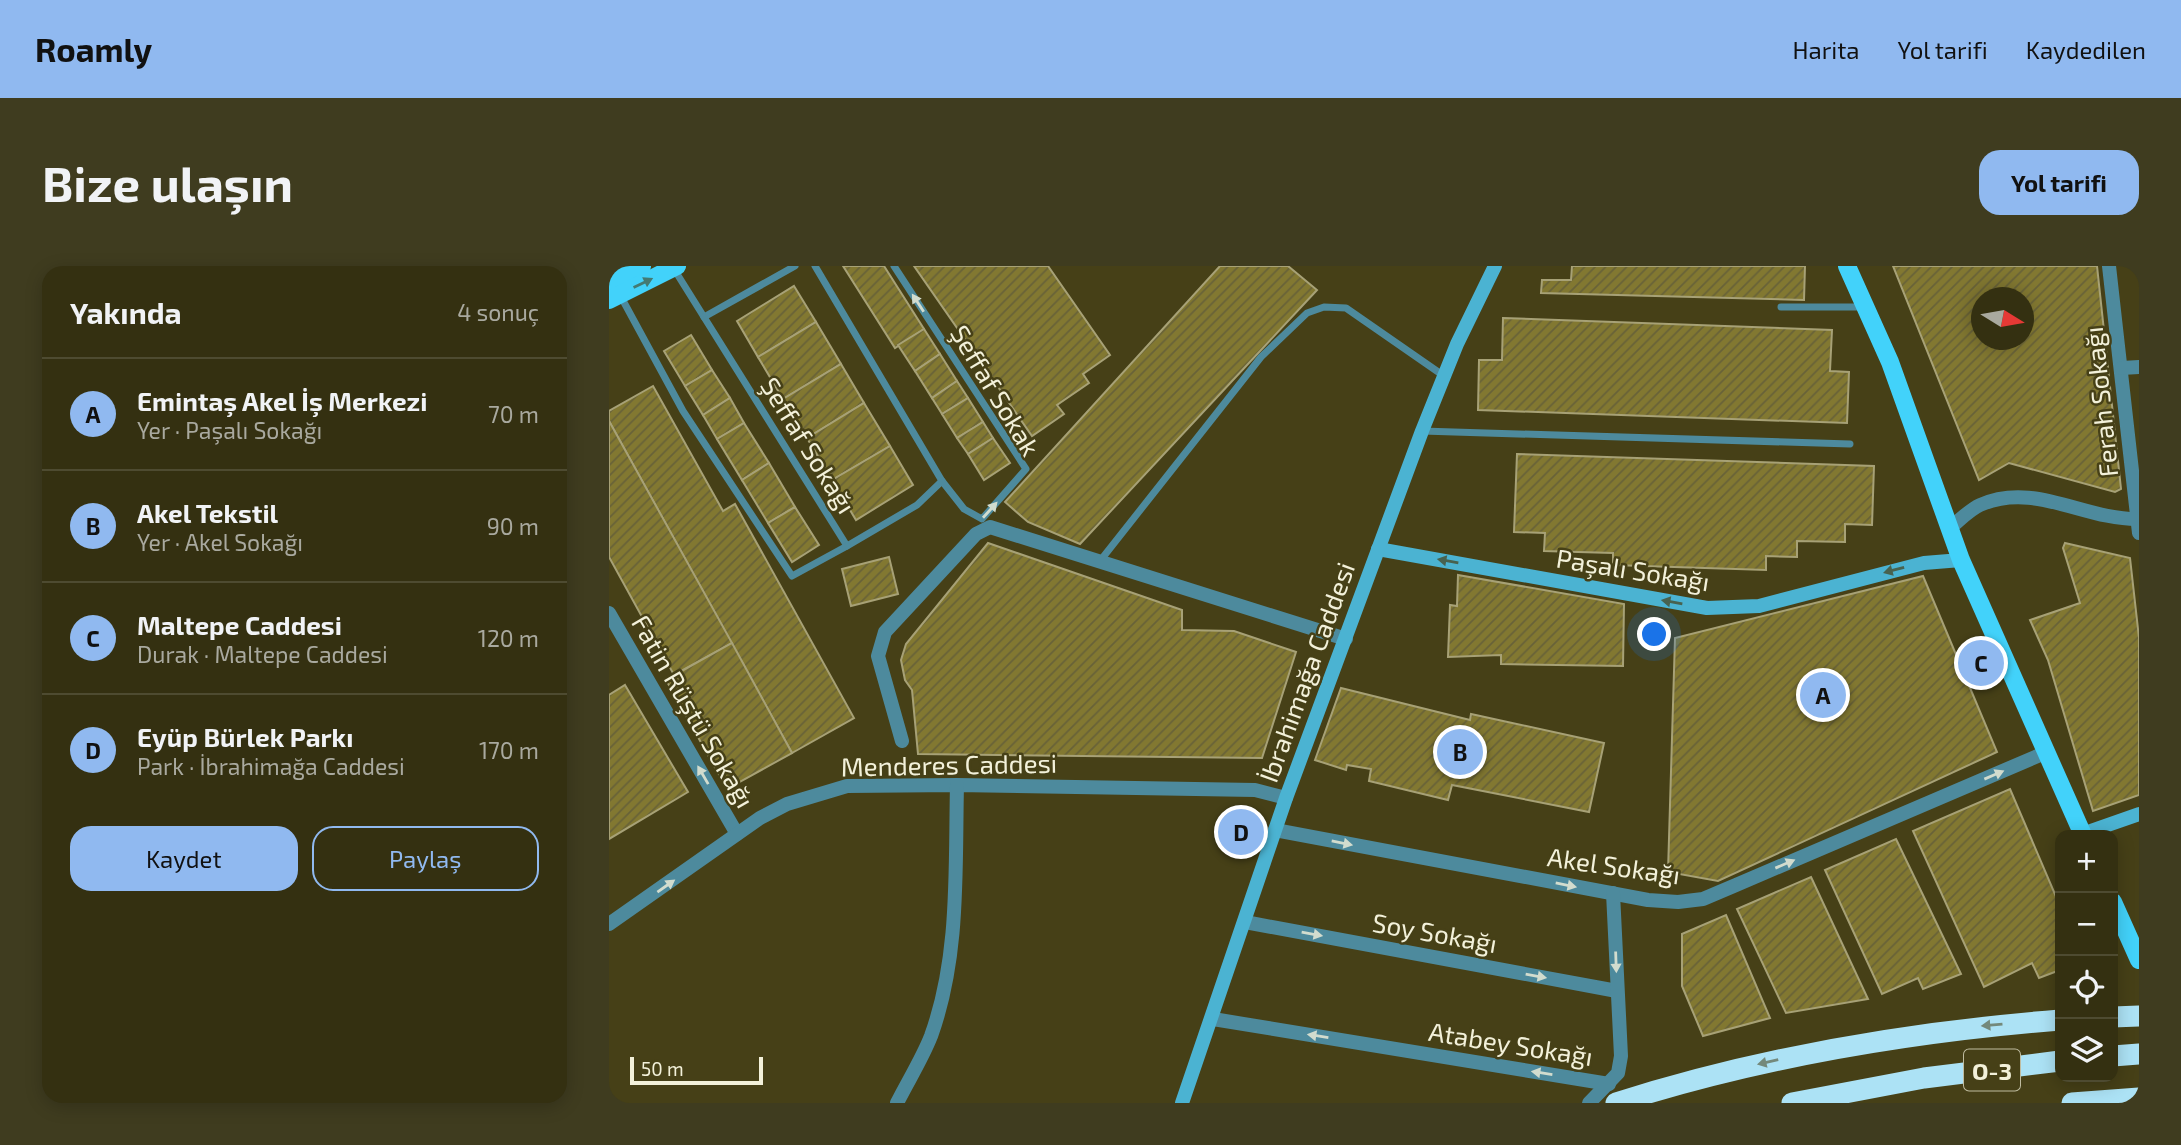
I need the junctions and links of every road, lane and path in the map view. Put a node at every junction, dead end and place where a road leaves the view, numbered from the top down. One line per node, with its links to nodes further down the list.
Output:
1 (642, 266): 9 (main road)
2 (795, 266): 12 (lane)
3 (815, 266): 18 (lane)
4 (894, 266): 18 (lane, Şeffaf Sokak, one-way to 4)
5 (1495, 266): 15 (main road, İbrahimağa Caddesi)
6 (1847, 266): 11 (main road)
7 (2109, 266): 14 (street, Ferah Sokağı)
8 (675, 267): 9 (main road, one-way to 8); 12 (lane, Şeffaf Sokağı)
9 (613, 292): 21 (lane)
10 (1781, 307): 11 (lane)
11 (1865, 307): 20 (main road)
12 (704, 317): 21 (lane, Şeffaf Sokağı)
13 (2139, 367): 14 (street)
14 (2122, 368): 19 (street, Ferah Sokağı)
15 (1444, 376): 16 (main road, İbrahimağa Caddesi); 24 (lane)
16 (1422, 431): 17 (lane); 22 (main road, İbrahimağa Caddesi)
17 (1850, 444)
18 (942, 481): 21 (lane, Şeffaf Sokağı)
19 (2138, 524): 20 (street)
20 (1950, 528): 23 (main road)
21 (847, 546)
22 (1378, 549): 23 (main road, Paşalı Sokağı, one-way to 22); 26 (main road, İbrahimağa Caddesi)
23 (1961, 560): 28 (main road)
24 (1100, 561): 26 (street); 27 (street)
25 (609, 613): 35 (street, Fatin Rüştü Sokağı, one-way to 25)
26 (1346, 639): 30 (main road, İbrahimağa Caddesi)
27 (902, 741)
28 (2047, 752): 33 (main road); 36 (street, Akel Sokağı, one-way to 28)
29 (957, 785): 30 (street, Menderes Caddesi); 35 (street, Menderes Caddesi); 49 (street)
30 (1286, 797): 32 (main road, İbrahimağa Caddesi)
31 (2139, 814): 34 (main road)
32 (1275, 830): 36 (street, Akel Sokağı, one-way to 36); 38 (main road, İbrahimağa Caddesi)
33 (2080, 830)
34 (2096, 830)
35 (737, 834): 39 (street, Menderes Caddesi, one-way to 35)
36 (1613, 894): 41 (street, Atabey Sokağı, one-way to 41)
37 (2118, 913): 40 (main road)
38 (1245, 922): 41 (street, Soy Sokağı, one-way to 41); 42 (main road, İbrahimağa Caddesi)
39 (609, 923)
40 (2139, 960)
41 (1617, 990): 47 (street, Atabey Sokağı)
42 (1213, 1019): 47 (street, Atabey Sokağı, one-way to 42); 50 (main road, İbrahimağa Caddesi)
43 (2055, 1020): 47 (highway, one-way to 47)
44 (2139, 1054): 45 (highway)
45 (2118, 1056)
46 (2055, 1062): 52 (highway, O-3)
47 (1613, 1094): 51 (street)
48 (2139, 1098): 53 (highway)
49 (897, 1103)
50 (1182, 1103)
51 (1589, 1103)
52 (1792, 1103)
53 (2072, 1103)

